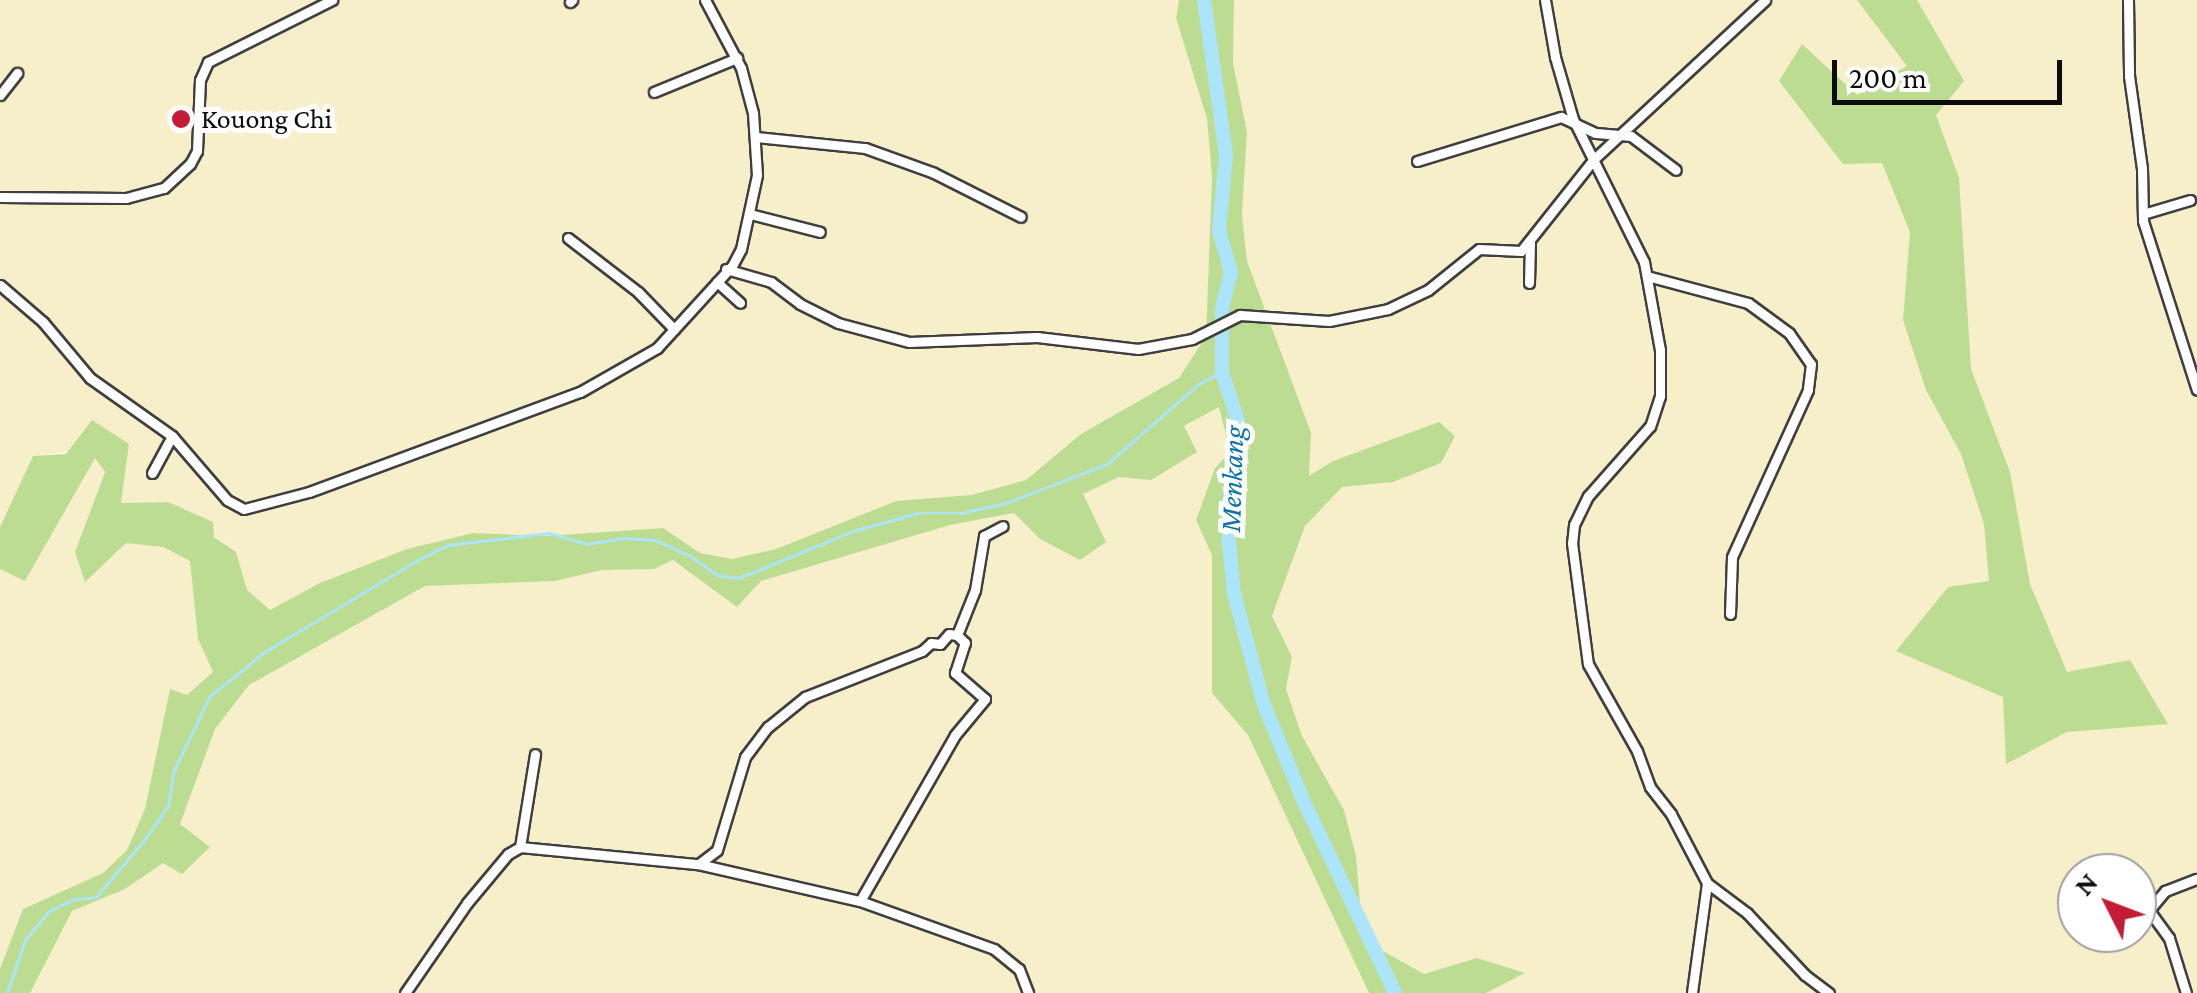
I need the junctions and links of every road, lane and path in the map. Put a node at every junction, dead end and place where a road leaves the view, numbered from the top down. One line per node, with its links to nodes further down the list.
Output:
1 (332, 0): 16 (street)
2 (705, 0): 6 (street)
3 (1545, 0): 10 (street)
4 (2128, 0): 19 (street)
5 (1766, 1): 11 (street)
6 (737, 58): 8 (street); 12 (street)
7 (16, 73): 9 (street)
8 (654, 92)
9 (0, 94)
10 (1573, 119): 11 (street); 13 (street); 14 (street)
11 (1624, 134): 13 (street); 15 (street)
12 (756, 136): 18 (street); 20 (street)
13 (1593, 160): 23 (street); 25 (street)
14 (1418, 161)
15 (1676, 170)
16 (0, 197)
17 (2190, 200): 19 (street)
18 (750, 214): 21 (street); 24 (street)
19 (2142, 214): 31 (street)
20 (1021, 217)
21 (820, 232)
22 (568, 238): 30 (street)
23 (1531, 240): 24 (street); 27 (street)
24 (726, 270): 26 (street)
25 (1647, 276): 35 (street); 41 (street)
26 (717, 282): 29 (street); 30 (street)
27 (1529, 283)
28 (0, 285): 32 (street)
29 (740, 303)
30 (674, 329): 32 (street)
31 (2197, 390)
32 (172, 436): 33 (street)
33 (152, 473)
34 (1004, 526): 36 (street)
35 (1730, 614)
36 (956, 634): 39 (street); 42 (street)
37 (535, 754): 38 (street)
38 (520, 847): 39 (street); 43 (street)
39 (698, 864): 42 (street)
40 (2197, 879): 47 (street)
41 (1708, 883): 45 (street); 46 (street)
42 (860, 901): 44 (street)
43 (405, 993)
44 (1028, 993)
45 (1692, 993)
46 (1829, 993)
47 (2186, 993)

